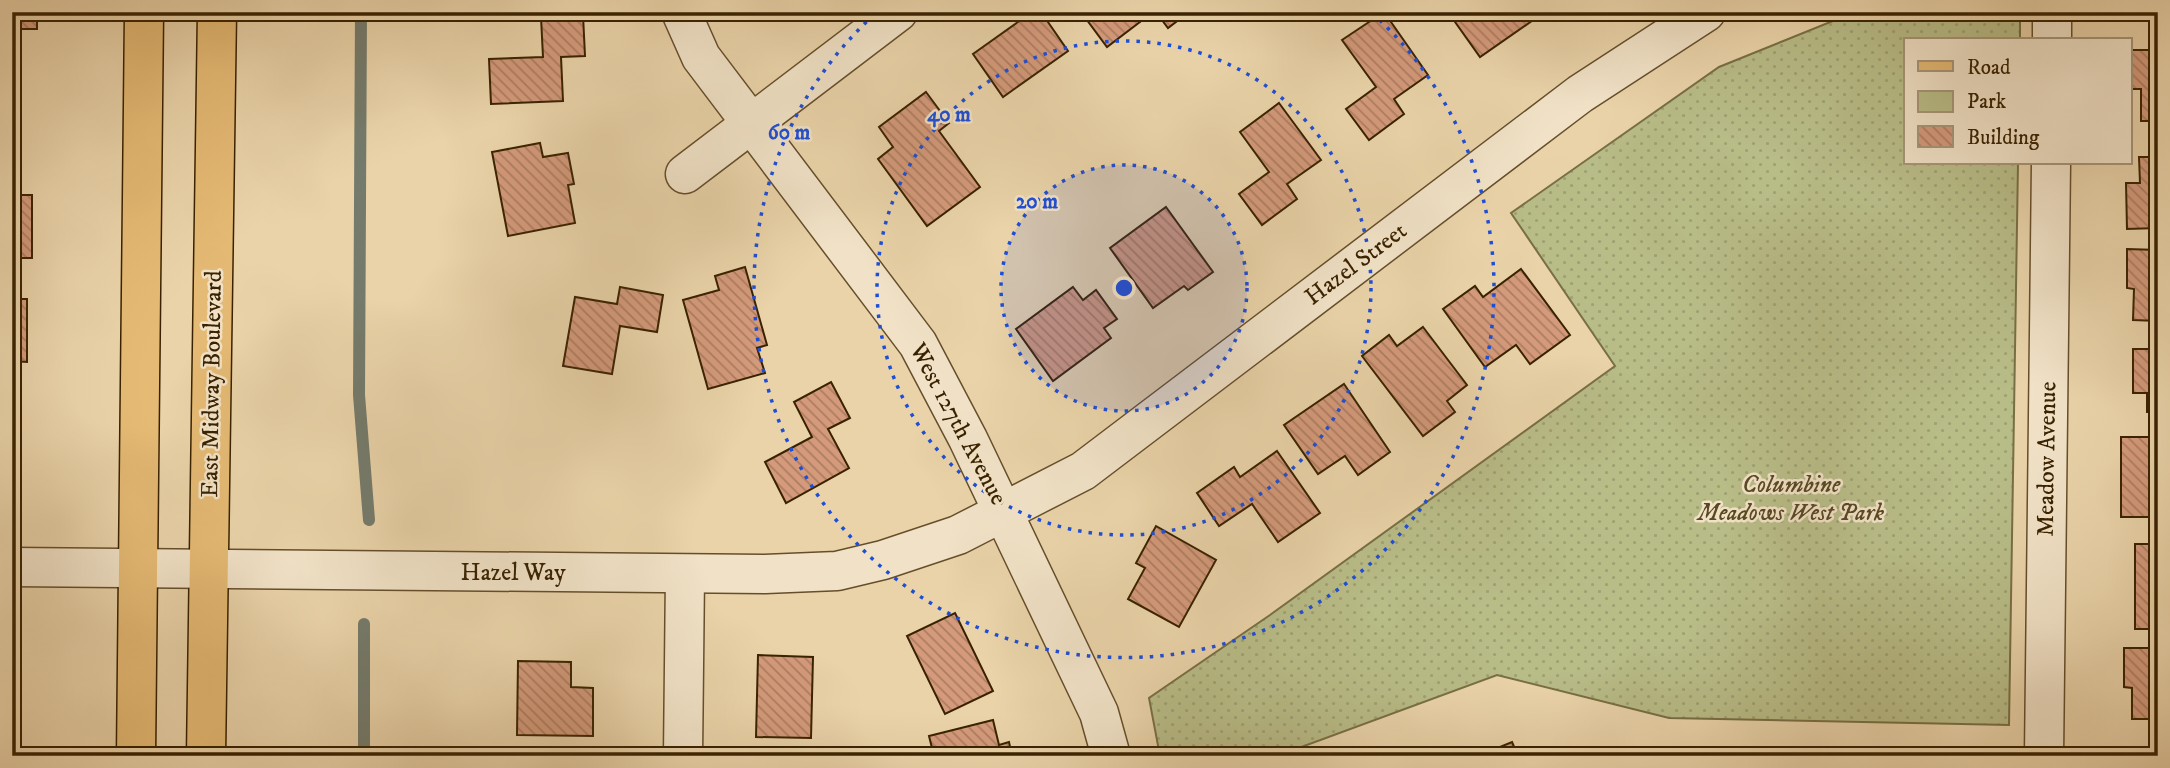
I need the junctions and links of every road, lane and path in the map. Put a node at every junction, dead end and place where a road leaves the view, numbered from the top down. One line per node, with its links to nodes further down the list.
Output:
1 (144, 12): 13 (main road)
2 (217, 12): 14 (main road, East Midway Boulevard)
3 (681, 12): 8 (street, West 127th Avenue)
4 (898, 12): 8 (street)
5 (1706, 12): 11 (street, Hazel Street)
6 (2052, 12): 7 (street)
7 (2052, 38)
8 (751, 124): 10 (street); 11 (street, West 127th Avenue)
9 (2051, 164): 20 (street, Meadow Avenue)
10 (685, 174)
11 (1003, 512): 15 (street, Hazel Way); 19 (street, West 127th Avenue)
12 (12, 567): 13 (street, Hazel Way)
13 (138, 570): 14 (street, Hazel Way); 16 (main road)
14 (209, 571): 15 (street, Hazel Way); 17 (main road, East Midway Boulevard)
15 (685, 574): 18 (street)
16 (136, 756)
17 (206, 756)
18 (682, 756)
19 (1111, 756)
20 (2044, 756)

